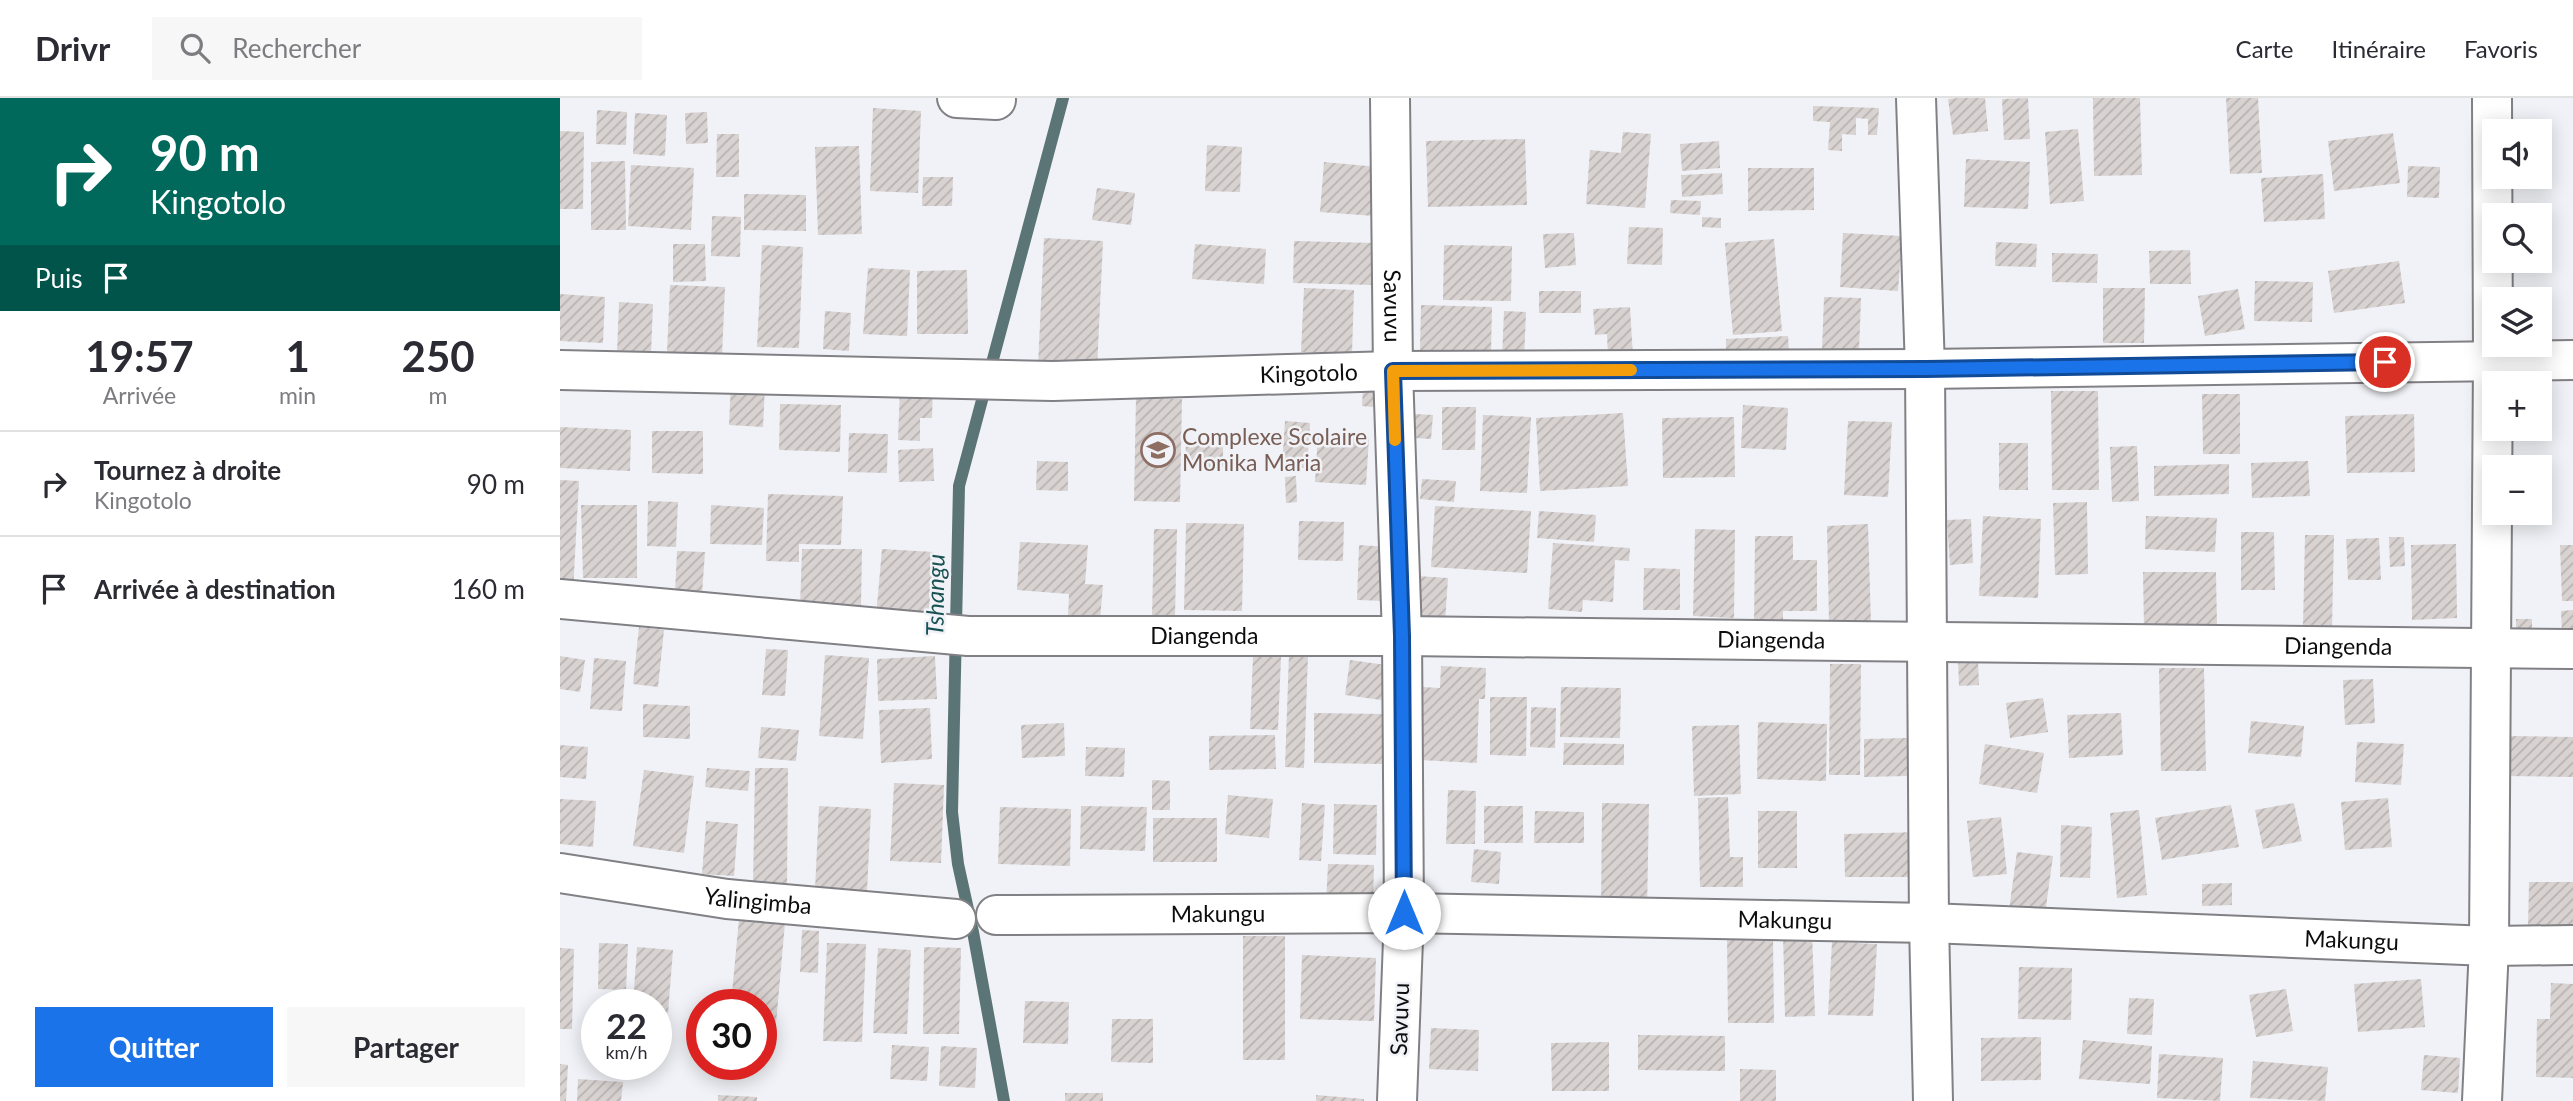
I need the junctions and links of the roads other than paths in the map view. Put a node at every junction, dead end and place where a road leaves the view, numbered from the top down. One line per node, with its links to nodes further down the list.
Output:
1 (957, 98): 5 (street)
2 (1390, 98): 10 (street, Savuvu)
3 (1916, 98): 8 (street)
4 (2492, 98): 6 (street)
5 (996, 100)
6 (2494, 360): 7 (street, Kingotolo); 8 (street, Kingotolo); 14 (street)
7 (2573, 360)
8 (1926, 369): 10 (street, Kingotolo); 13 (street)
9 (560, 370): 10 (street, Kingotolo)
10 (1393, 371): 12 (street, Savuvu)
11 (560, 599): 12 (street, Diangenda)
12 (1402, 636): 13 (street, Diangenda); 17 (street, Savuvu)
13 (1929, 642): 14 (street, Diangenda); 20 (street)
14 (2491, 648): 15 (street, Diangenda); 22 (street)
15 (2573, 649)
16 (560, 873): 19 (street, Yalingimba)
17 (1404, 913): 18 (street, Makungu); 20 (street, Makungu); 23 (street, Savuvu)
18 (996, 915)
19 (956, 919)
20 (1929, 923): 22 (street, Makungu); 24 (street)
21 (2573, 945): 22 (street, Makungu)
22 (2489, 946): 25 (street)
23 (1397, 1101)
24 (1933, 1101)
25 (2482, 1101)

